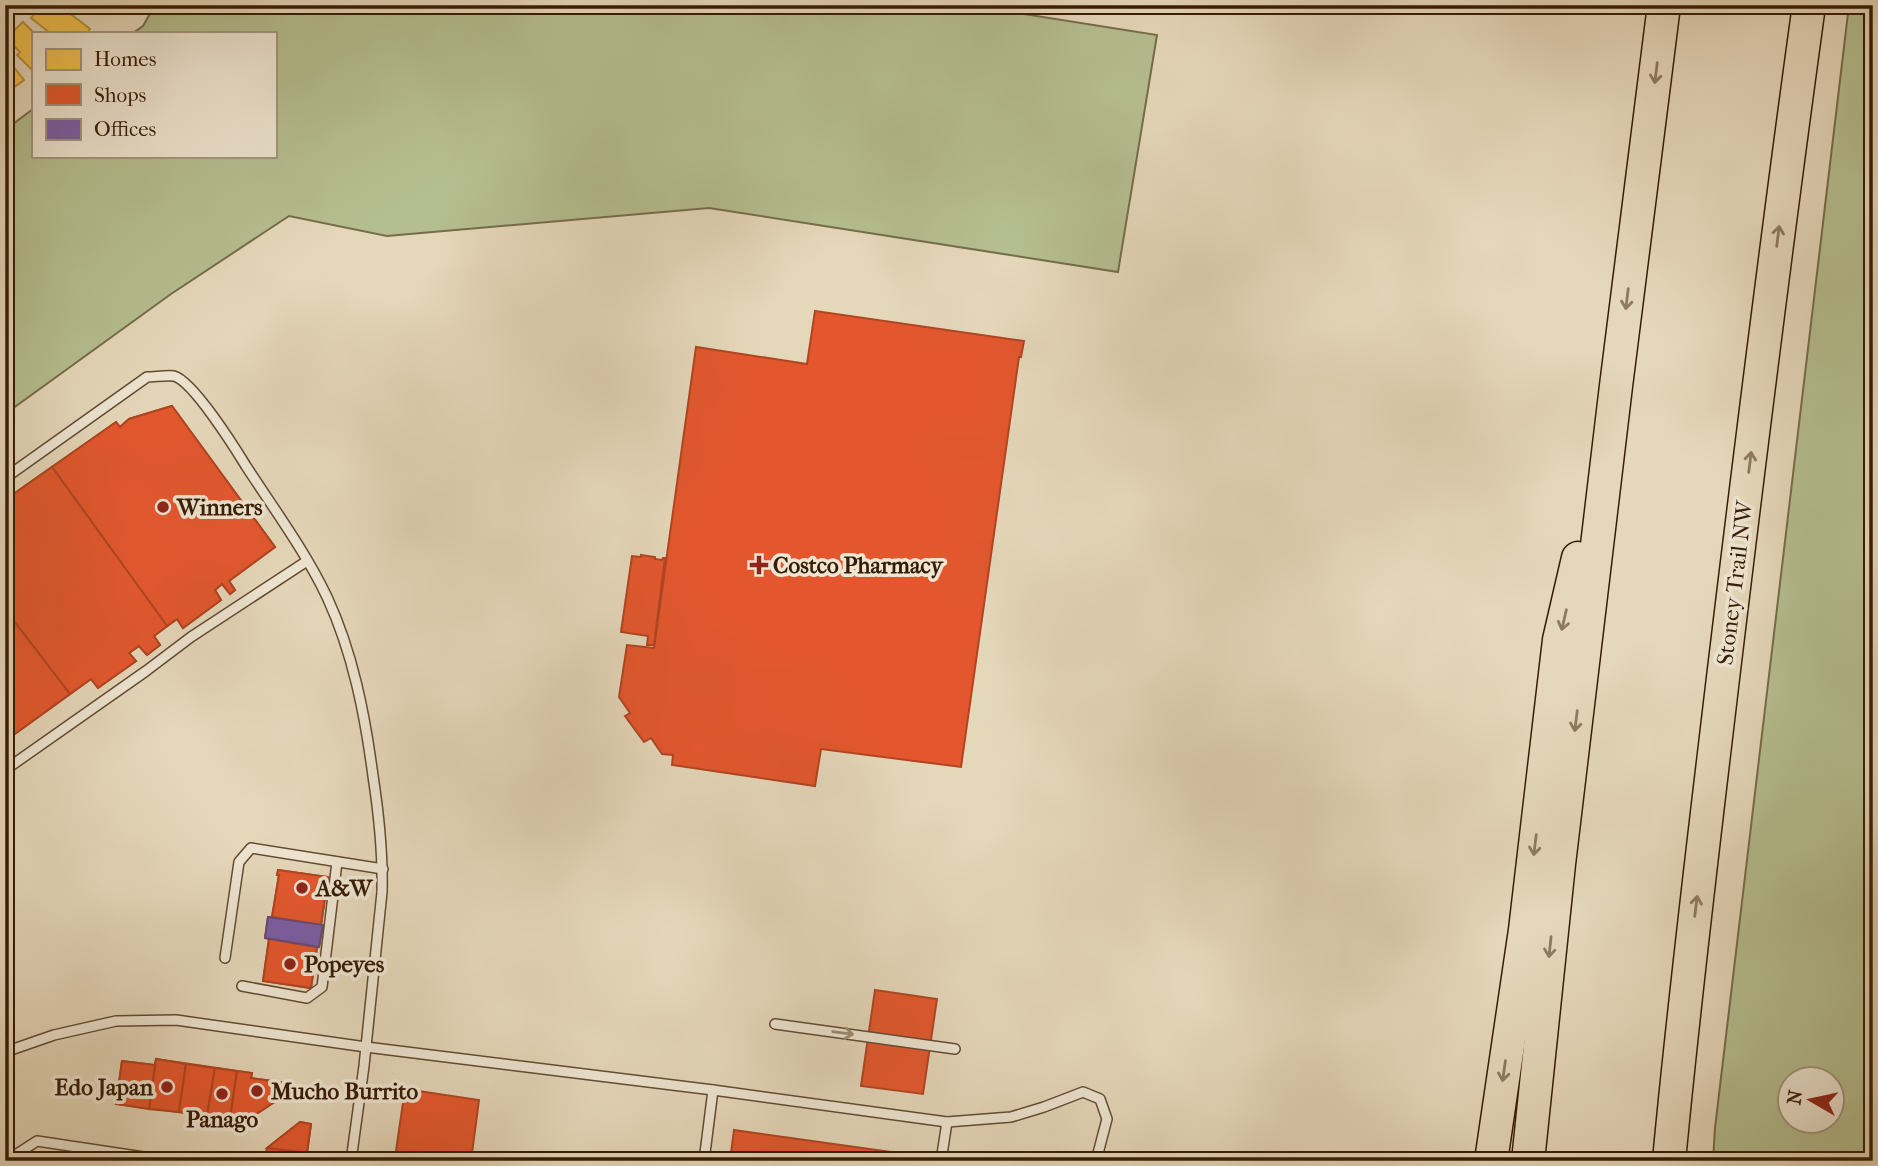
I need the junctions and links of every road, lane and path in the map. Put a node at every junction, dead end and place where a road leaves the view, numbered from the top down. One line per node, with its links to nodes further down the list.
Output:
1 (1664, 5): 3 (highway, one-way to 3)
2 (1809, 5): 10 (highway, Stoney Trail NW, one-way to 2)
3 (1616, 386): 25 (highway, one-way to 25); 26 (highway, one-way to 26)
4 (5, 478): 5 (lane)
5 (307, 561): 6 (lane); 8 (lane)
6 (5, 770)
7 (337, 862): 8 (lane); 9 (lane); 11 (lane)
8 (383, 869): 13 (lane)
9 (225, 958)
10 (1688, 974): 27 (highway, Stoney Trail NW); 28 (highway)
11 (242, 986)
12 (775, 1024): 14 (lane, one-way to 14)
13 (366, 1048): 15 (lane); 16 (lane); 21 (lane)
14 (955, 1049)
15 (5, 1052)
16 (713, 1090): 17 (lane); 22 (lane)
17 (947, 1122): 23 (lane); 24 (lane)
18 (150, 1159): 19 (lane); 20 (lane)
19 (6, 1161)
20 (166, 1161)
21 (351, 1161)
22 (704, 1161)
23 (941, 1161)
24 (1097, 1161)
25 (1491, 1161)
26 (1528, 1161)
27 (1668, 1161)
28 (1687, 1161)

